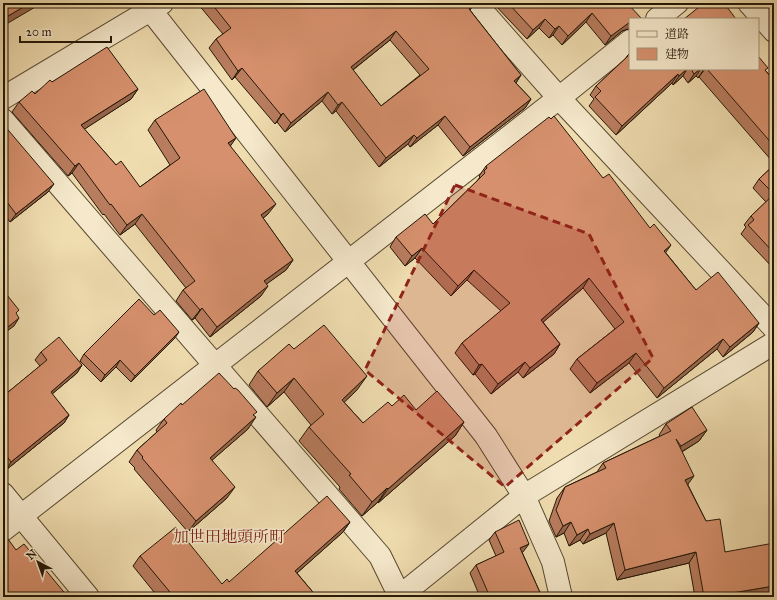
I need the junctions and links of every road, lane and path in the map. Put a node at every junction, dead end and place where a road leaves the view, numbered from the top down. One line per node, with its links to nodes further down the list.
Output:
1 (475, 3): 9 (street)
2 (677, 3): 5 (street)
3 (750, 3): 6 (street)
4 (152, 6): 8 (street); 11 (street)
5 (658, 18)
6 (774, 31)
7 (629, 41): 9 (street)
8 (3, 98)
9 (559, 98): 11 (street); 12 (street)
10 (3, 120): 14 (street)
11 (348, 262): 14 (street); 16 (street)
12 (774, 328)
13 (774, 343): 16 (street)
14 (214, 366): 17 (street); 19 (street)
15 (3, 494): 17 (street)
16 (524, 496): 19 (street); 21 (street)
17 (22, 516): 18 (street); 20 (street)
18 (3, 530)
19 (400, 596)
20 (88, 597)
21 (561, 597)

